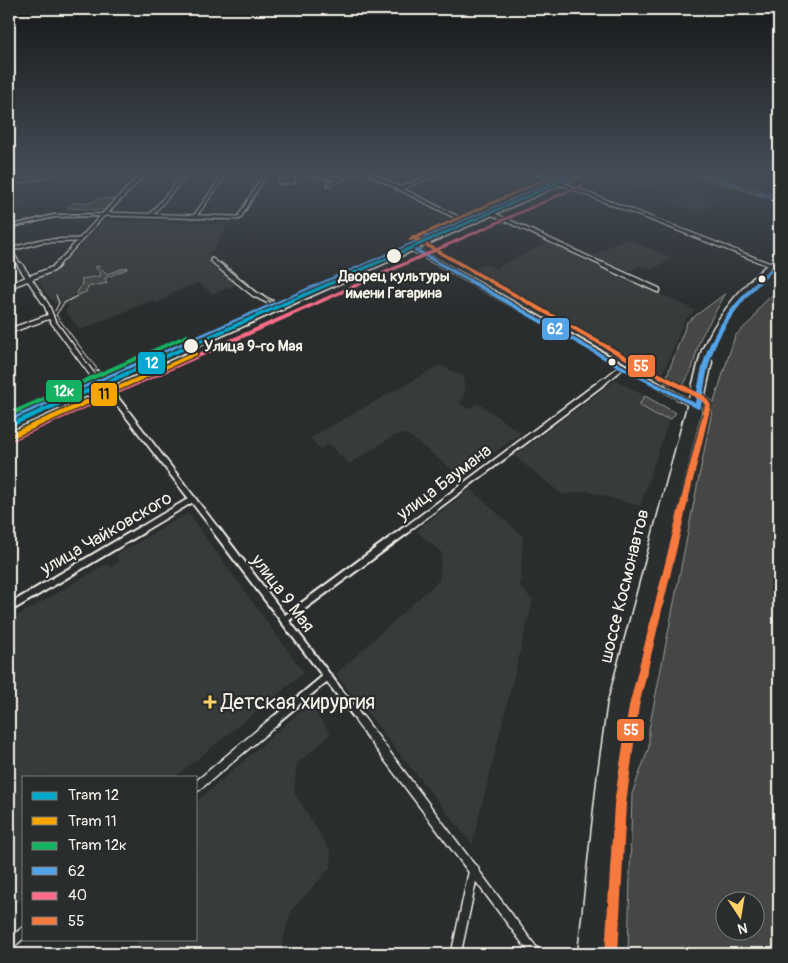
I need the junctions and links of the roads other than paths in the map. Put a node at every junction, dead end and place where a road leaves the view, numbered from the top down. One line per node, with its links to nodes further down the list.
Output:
1 (43, 219): 10 (main road)
2 (100, 219): 11 (street)
3 (459, 219): 8 (street)
4 (472, 219): 8 (main road)
5 (482, 219): 9 (main road)
6 (504, 219): 19 (street)
7 (654, 219): 16 (street)
8 (465, 222): 9 (street); 12 (main road)
9 (470, 224): 12 (main road)
10 (9, 227)
11 (80, 240): 13 (street); 17 (street)
12 (411, 248): 20 (main road); 21 (main road); 24 (street)
13 (9, 249): 17 (street, улица 9 Мая)
14 (779, 258): 16 (main road, шоссе Космонавтов)
15 (212, 260): 20 (street)
16 (775, 265): 26 (main road, шоссе Космонавтов)
17 (30, 279): 18 (street); 22 (street, улица 9 Мая)
18 (9, 286)
19 (658, 290)
20 (273, 305): 21 (street); 25 (main road)
21 (282, 308): 25 (main road)
22 (51, 316): 23 (street); 25 (street, улица 9 Мая)
23 (9, 331)
24 (622, 367): 26 (street); 31 (street, улица Баумана)
25 (103, 383): 27 (main road); 28 (main road); 29 (street, улица 9 Мая)
26 (694, 406): 39 (main road, шоссе Космонавтов); 40 (main road, шоссе Космонавтов)
27 (9, 421)
28 (9, 429)
29 (193, 499): 30 (street, улица Чайковского); 31 (street, улица 9 Мая)
30 (9, 608)
31 (284, 620): 32 (street, улица 9 Мая)
32 (327, 677): 33 (street); 34 (street, улица 9 Мая)
33 (198, 785)
34 (474, 869): 37 (street); 38 (street, улица 9 Мая)
35 (22, 934): 36 (street)
36 (9, 945)
37 (456, 954)
38 (536, 954)
39 (586, 954)
40 (602, 954)

